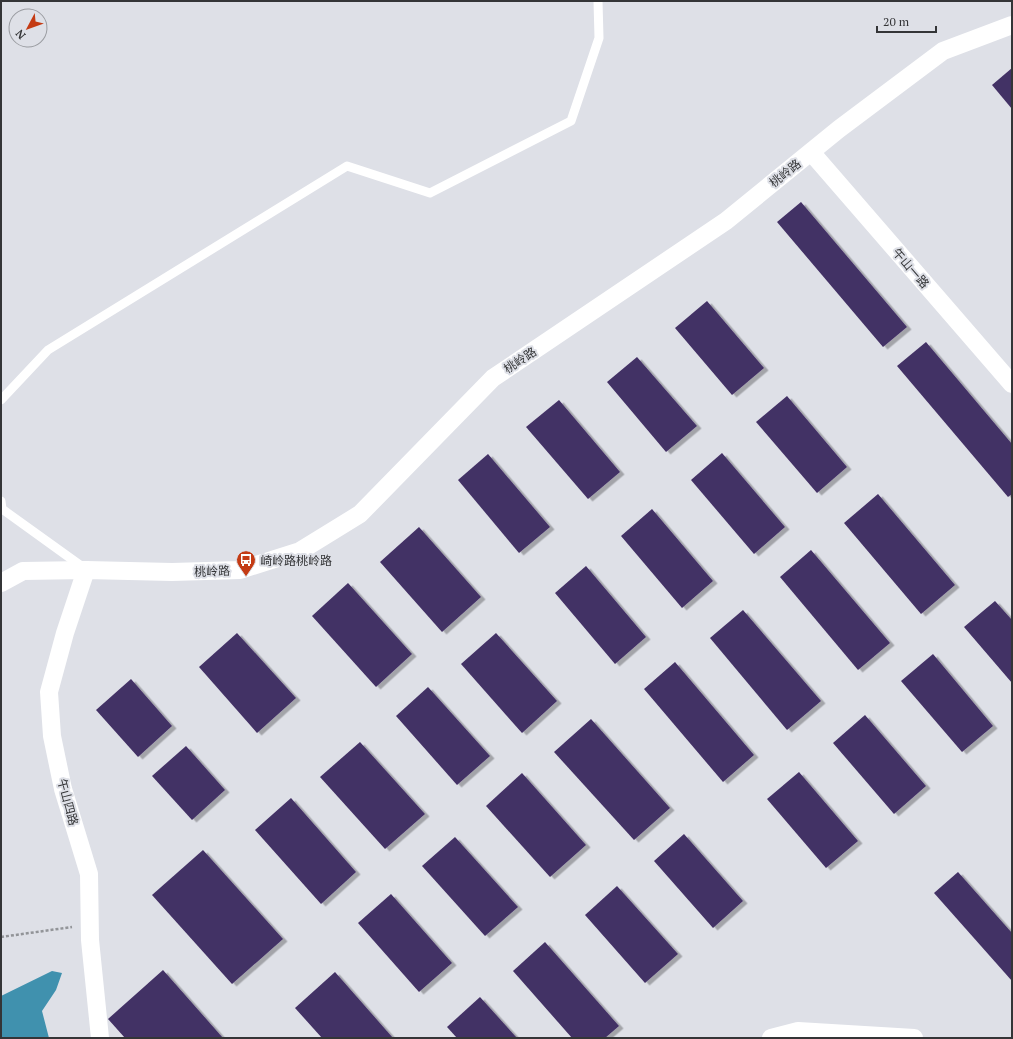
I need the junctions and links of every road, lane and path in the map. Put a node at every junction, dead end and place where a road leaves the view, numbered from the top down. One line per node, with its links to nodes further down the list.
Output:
1 (598, 1): 5 (lane)
2 (1012, 25): 3 (street, 桃岭路)
3 (811, 152): 4 (street, 午山一路); 7 (street, 桃岭路)
4 (1012, 384)
5 (1, 400)
6 (1, 501): 7 (lane)
7 (86, 570): 8 (street, 桃岭路); 9 (street, 午山四路)
8 (1, 583)
9 (90, 924): 10 (path); 11 (street, 午山四路)
10 (1, 937)
11 (100, 1038)
12 (771, 1038): 13 (street)
13 (914, 1038)

